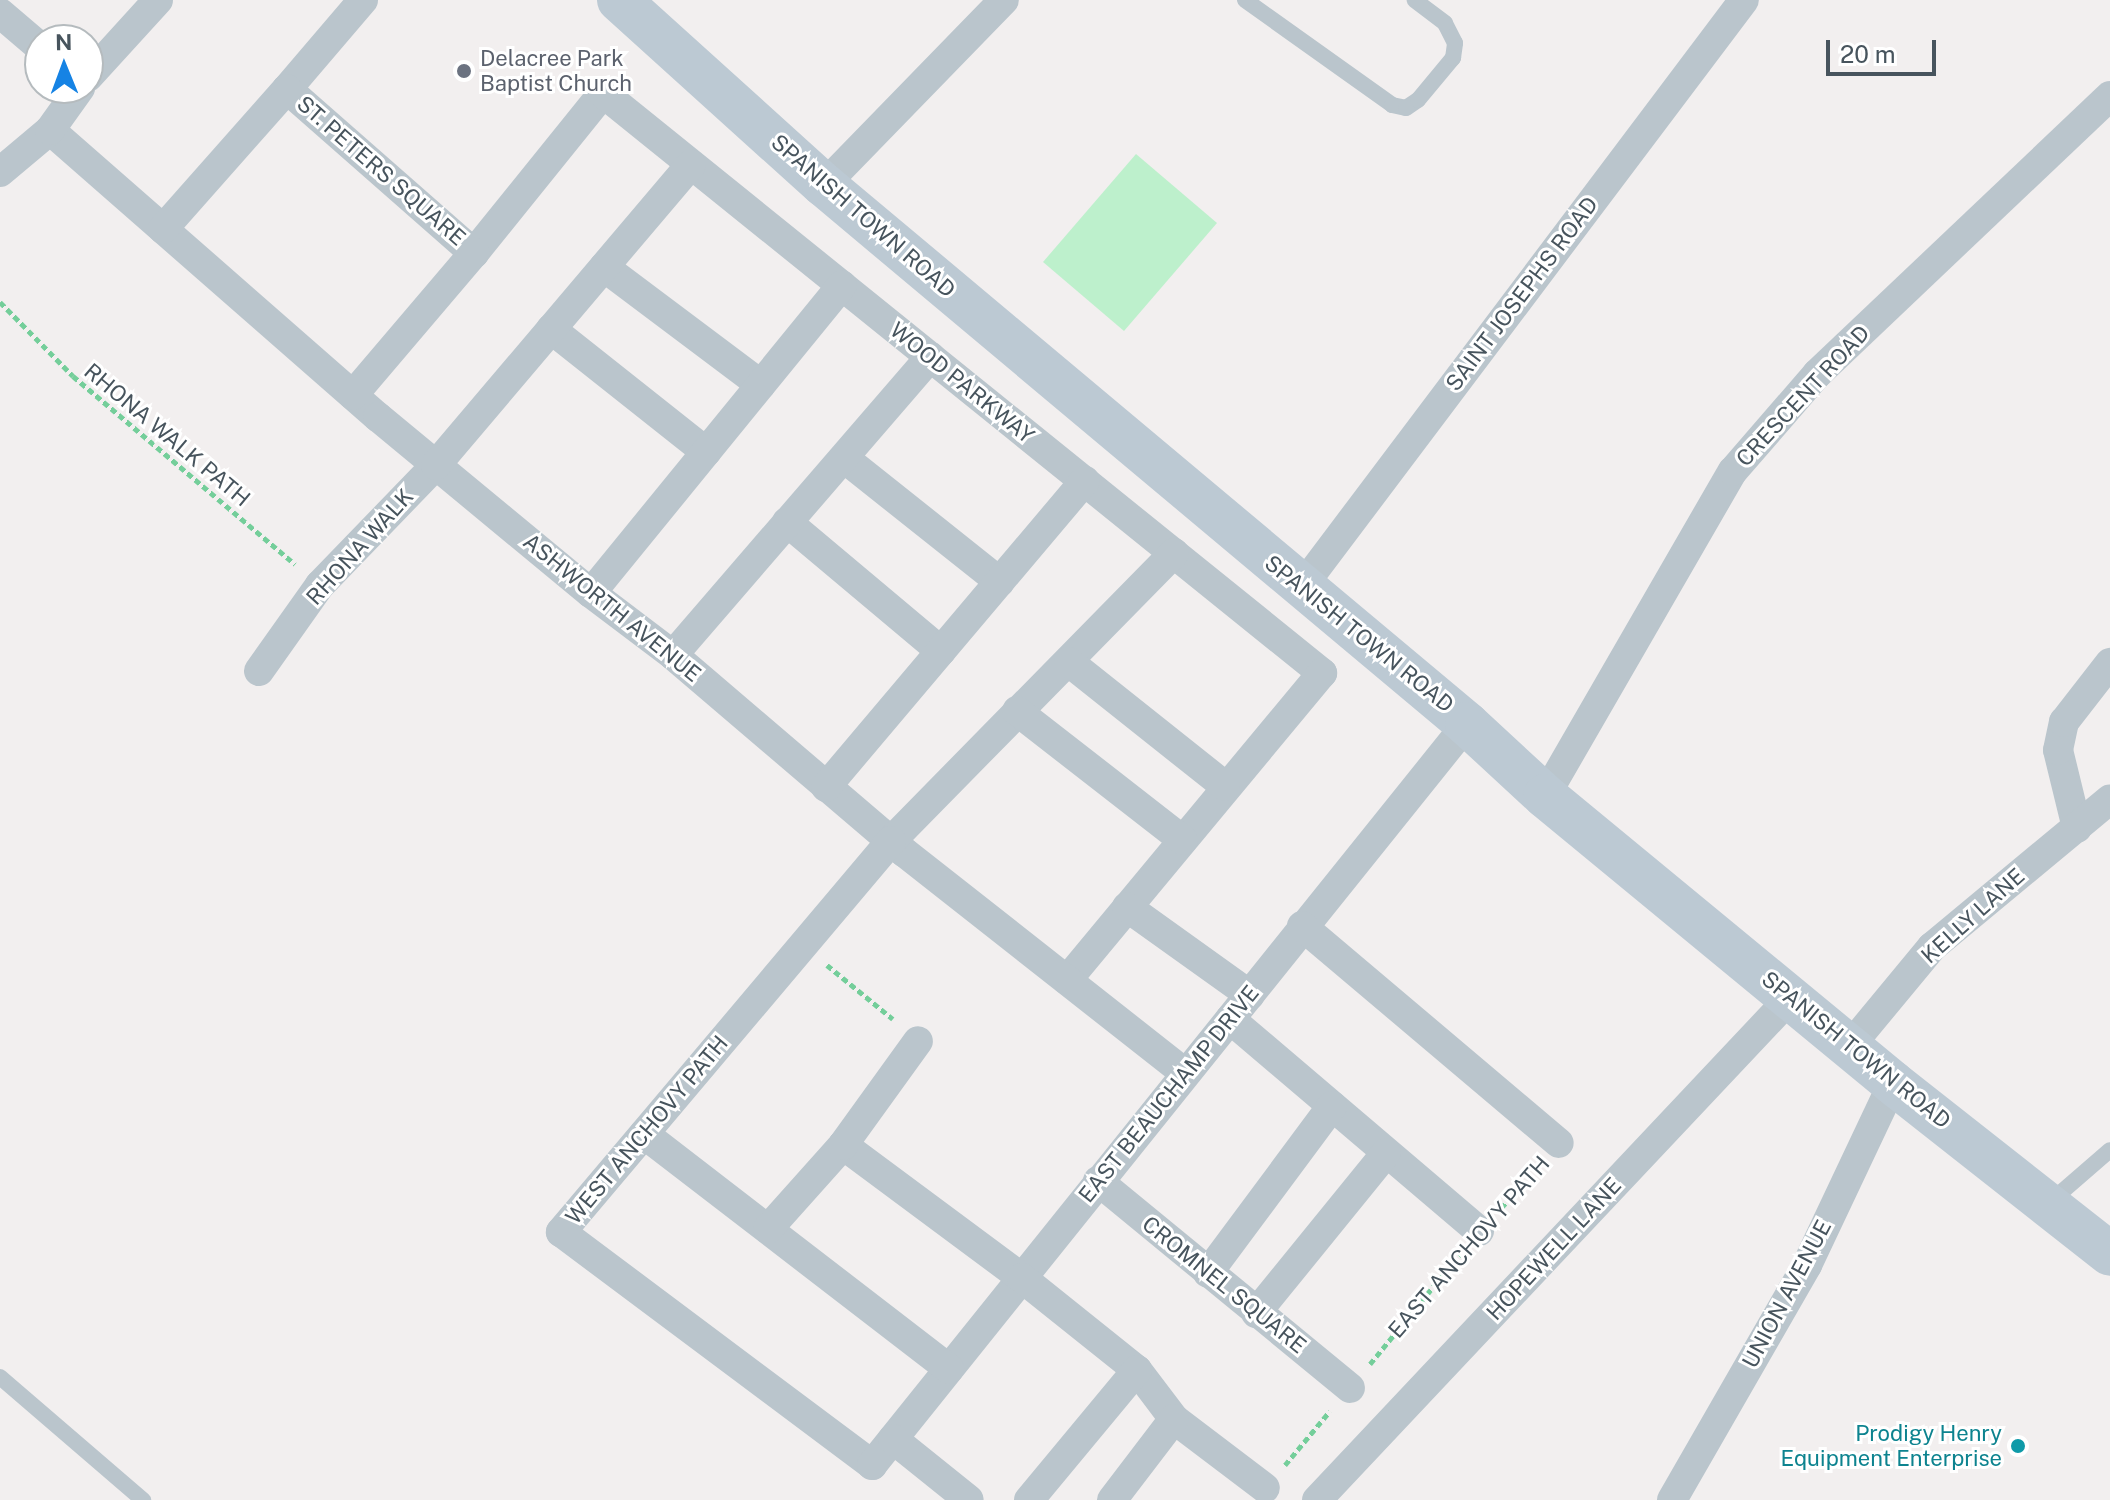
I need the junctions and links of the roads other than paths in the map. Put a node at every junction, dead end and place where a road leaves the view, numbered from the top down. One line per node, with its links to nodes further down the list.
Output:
1 (158, 0): 10 (street)
2 (363, 0): 11 (street, ST. PETERS SQUARE)
3 (619, 0): 18 (main road, SPANISH TOWN ROAD)
4 (1004, 0): 18 (street)
5 (1245, 0): 6 (lane)
6 (1415, 0)
7 (1744, 0): 34 (street, SAINT JOSEPHS ROAD)
8 (0, 13): 9 (street)
9 (24, 33)
10 (104, 59)
11 (287, 89): 19 (street, ST. PETERS SQUARE); 20 (street, ST. PETERS SQUARE)
12 (603, 93): 16 (street, WOOD PARKWAY); 20 (street, ST. PETERS SQUARE)
13 (2110, 96): 45 (street, CRESCENT ROAD)
14 (69, 104): 15 (street)
15 (50, 130): 17 (street); 19 (street, ASHWORTH AVENUE)
16 (691, 164): 21 (street, RHONA WALK); 22 (street, WOOD PARKWAY)
17 (0, 172)
18 (824, 185): 34 (main road, SPANISH TOWN ROAD)
19 (163, 229): 26 (street, ASHWORTH AVENUE)
20 (474, 253): 26 (street, ST. PETERS SQUARE)
21 (604, 267): 23 (street, RHONA WALK); 25 (street)
22 (842, 285): 24 (street, WOOD PARKWAY); 25 (street)
23 (551, 329): 27 (street); 29 (street, RHONA WALK)
24 (930, 357): 28 (street); 30 (street, WOOD PARKWAY)
25 (761, 385): 27 (street)
26 (353, 395): 29 (street, ASHWORTH AVENUE)
27 (706, 452): 35 (street)
28 (844, 458): 31 (street); 33 (street)
29 (436, 465): 35 (street, ASHWORTH AVENUE); 40 (street, RHONA WALK)
30 (1085, 481): 32 (street, WOOD PARKWAY); 33 (street)
31 (787, 522): 36 (street); 37 (street)
32 (1174, 553): 38 (street, WEST ANCHOVY PATH); 43 (street, WOOD PARKWAY)
33 (1000, 582): 36 (street)
34 (1301, 588): 42 (main road, SPANISH TOWN ROAD)
35 (591, 593): 37 (street, ASHWORTH AVENUE)
36 (941, 651): 44 (street)
37 (673, 655): 44 (street, ASHWORTH AVENUE)
38 (1069, 662): 41 (street, WEST ANCHOVY PATH); 43 (street)
39 (2110, 663): 47 (street)
40 (259, 671)
41 (1017, 711): 48 (street); 49 (street, WEST ANCHOVY PATH)
42 (1467, 724): 45 (main road, SPANISH TOWN ROAD); 51 (street, EAST BEAUCHAMP DRIVE)
43 (1225, 786): 48 (street)
44 (826, 787): 49 (street, ASHWORTH AVENUE)
45 (1545, 796): 54 (main road, SPANISH TOWN ROAD)
46 (2110, 799): 47 (street, KELLY LANE)
47 (2077, 828): 57 (street, KELLY LANE)
48 (1183, 840): 50 (street)
49 (891, 841): 52 (street, ASHWORTH AVENUE); 61 (street, WEST ANCHOVY PATH)
50 (1127, 907): 52 (street); 53 (street)
51 (1302, 926): 53 (street, EAST BEAUCHAMP DRIVE); 62 (street, EAST ANCHOVY PATH)
52 (1067, 980): 58 (street, ASHWORTH AVENUE)
53 (1250, 995): 55 (street, EAST BEAUCHAMP DRIVE)
54 (1791, 997): 57 (main road, SPANISH TOWN ROAD); 86 (street, HOPEWELL LANE)
55 (1230, 1019): 58 (street, EAST BEAUCHAMP DRIVE); 60 (street)
56 (918, 1041): 63 (street)
57 (1850, 1046): 59 (main road, SPANISH TOWN ROAD)
58 (1185, 1073): 66 (street, EAST BEAUCHAMP DRIVE)
59 (1893, 1083): 67 (main road, SPANISH TOWN ROAD); 87 (street, UNION AVENUE)
60 (1332, 1106): 65 (street); 71 (street)
61 (644, 1134): 68 (street); 80 (street, WEST ANCHOVY PATH)
62 (1559, 1143)
63 (843, 1145): 68 (street); 72 (street)
64 (2110, 1150): 67 (lane)
65 (1386, 1153): 69 (street); 73 (street)
66 (1098, 1181): 71 (street, CROMNEL SQUARE); 72 (street, EAST BEAUCHAMP DRIVE)
67 (2048, 1203): 70 (main road, SPANISH TOWN ROAD)
68 (768, 1229): 74 (street)
69 (1479, 1231)
70 (2110, 1254)
71 (1208, 1273): 73 (street, CROMNEL SQUARE)
72 (1022, 1278): 74 (street, EAST BEAUCHAMP DRIVE); 75 (street)
73 (1256, 1313): 77 (street, CROMNEL SQUARE)
74 (949, 1369): 79 (street, EAST BEAUCHAMP DRIVE)
75 (1137, 1370): 78 (street); 84 (street)
76 (0, 1377): 82 (lane)
77 (1350, 1388)
78 (1174, 1419): 81 (street); 85 (street)
79 (893, 1439): 80 (street, EAST BEAUCHAMP DRIVE); 83 (street)
80 (872, 1465)
81 (1265, 1488)
82 (143, 1500)
83 (969, 1500)
84 (1029, 1500)
85 (1112, 1500)
86 (1317, 1500)
87 (1672, 1500)

